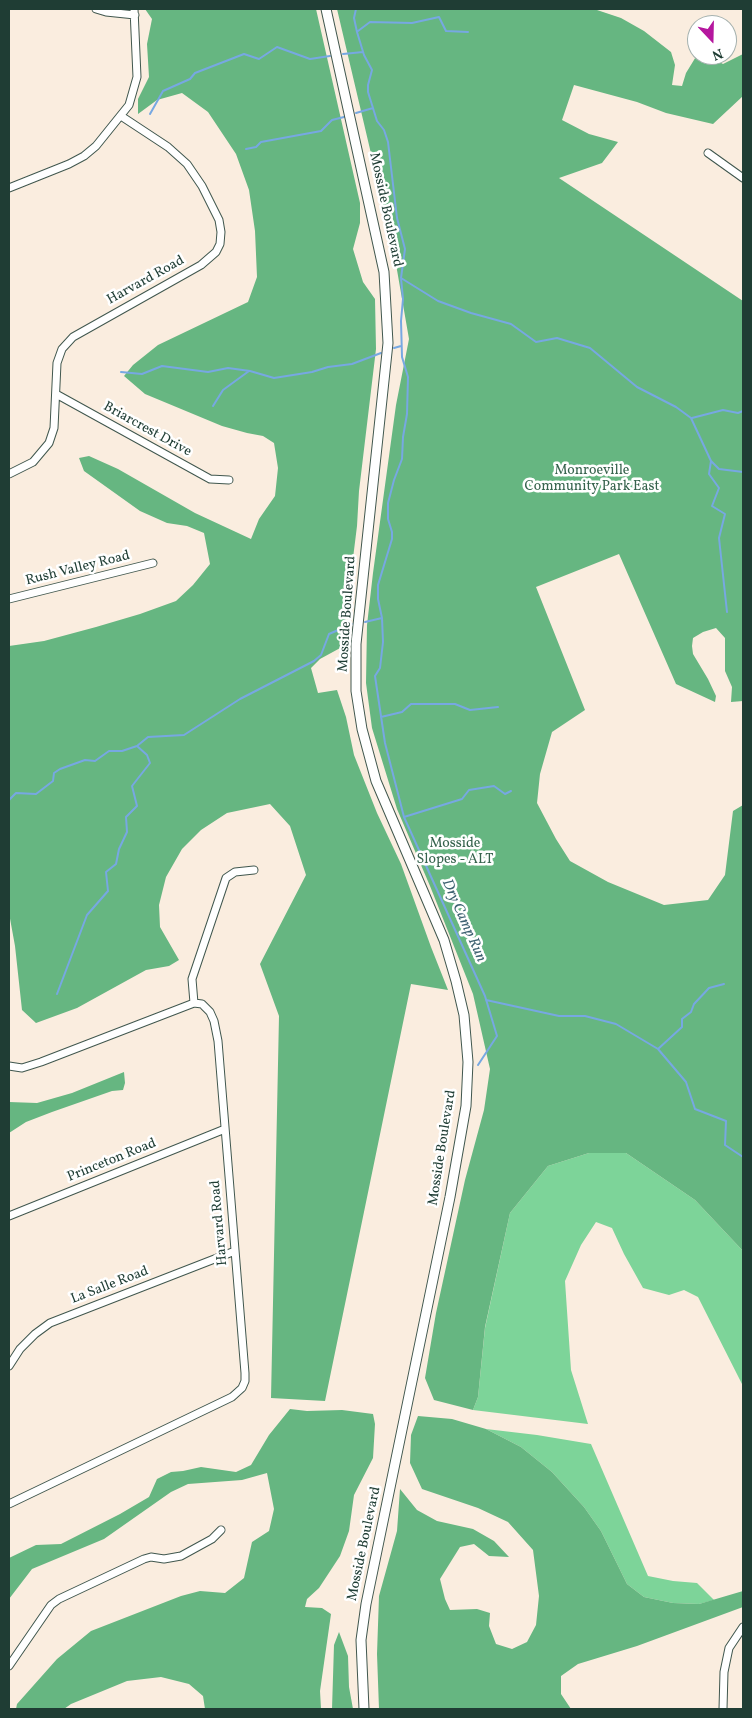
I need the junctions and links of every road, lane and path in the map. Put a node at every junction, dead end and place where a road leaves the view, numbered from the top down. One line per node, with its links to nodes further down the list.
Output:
1 (96, 9): 3 (street)
2 (326, 9): 24 (main road, Mosside Boulevard)
3 (135, 12): 4 (street)
4 (121, 116): 7 (street); 8 (street, Harvard Road)
5 (708, 153): 6 (street)
6 (743, 178)
7 (9, 188)
8 (56, 394): 9 (street, Harvard Road); 10 (street, Briarcrest Drive)
9 (9, 474)
10 (229, 480)
11 (154, 563): 12 (street, Rush Valley Road)
12 (9, 599)
13 (254, 870): 14 (street)
14 (194, 1003): 15 (street); 16 (street, Harvard Road)
15 (9, 1066)
16 (224, 1129): 17 (street, Princeton Road); 18 (street, Harvard Road)
17 (9, 1216)
18 (235, 1251): 19 (street, La Salle Road); 20 (street, Harvard Road)
19 (9, 1366)
20 (9, 1504)
21 (221, 1530): 23 (street)
22 (743, 1627): 25 (street)
23 (9, 1666)
24 (364, 1709)
25 (723, 1709)

